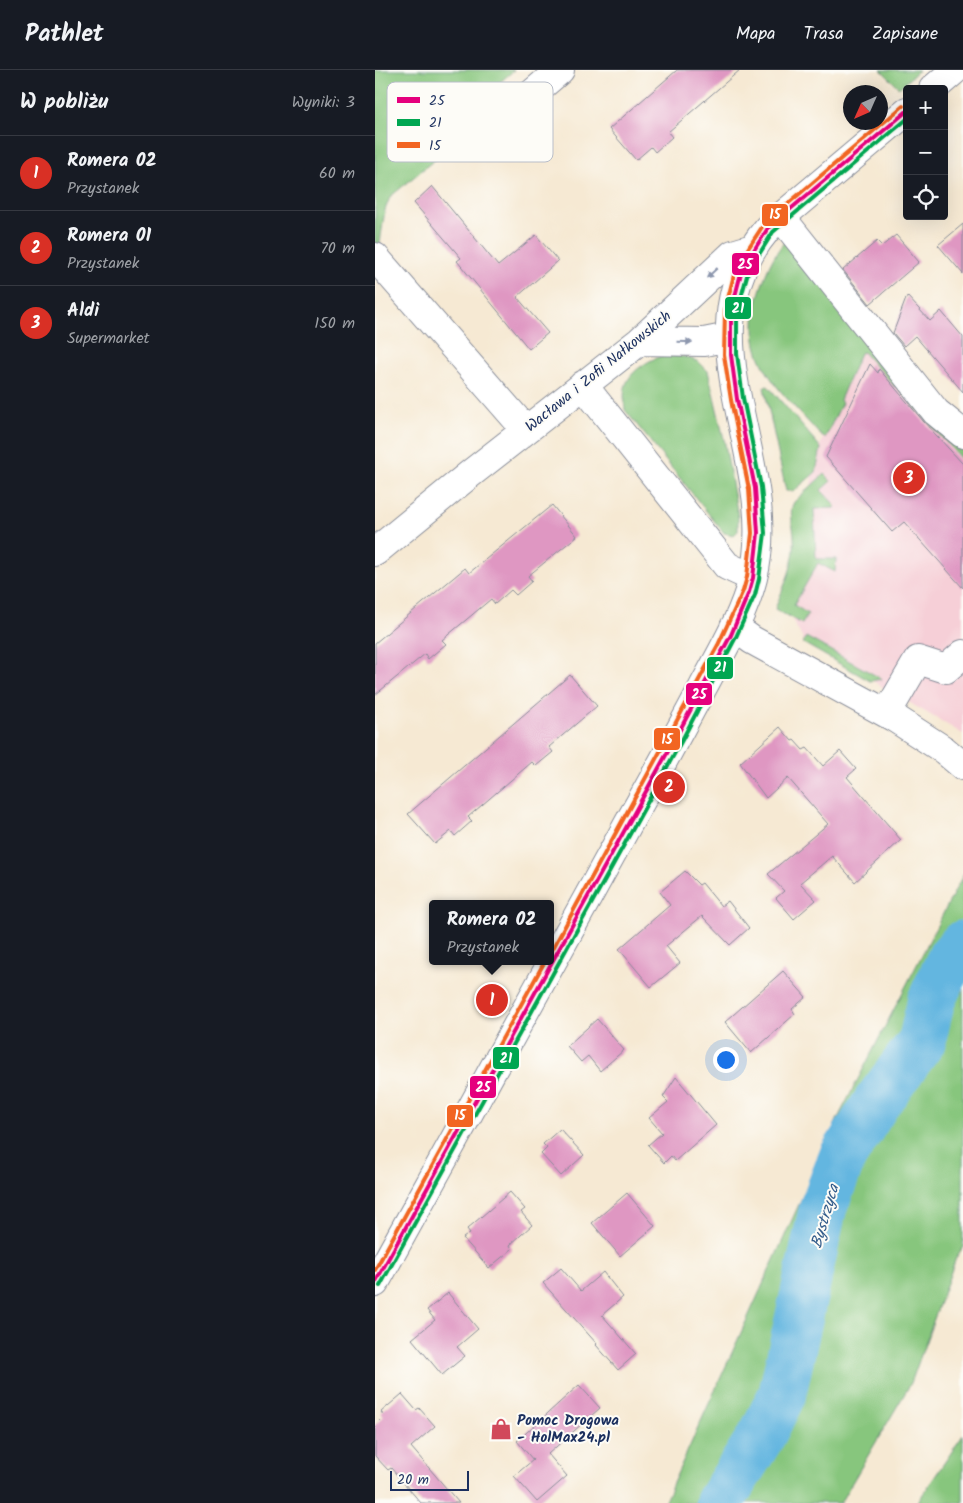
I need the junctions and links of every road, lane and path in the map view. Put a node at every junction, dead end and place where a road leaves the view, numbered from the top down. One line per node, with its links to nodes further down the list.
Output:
1 (560, 70): 3 (street)
2 (955, 70): 4 (street)
3 (546, 82)
4 (938, 85)
5 (903, 114): 6 (street)
6 (781, 217): 7 (street); 13 (street)
7 (753, 248): 9 (street); 10 (street, Wacława i Zofii Nałkowskich, one-way to 10)
8 (375, 257): 12 (street)
9 (729, 337): 10 (street, one-way to 9); 15 (street)
10 (640, 340): 11 (street, Wacława i Zofii Nałkowskich)
11 (583, 386): 12 (street, Wacława i Zofii Nałkowskich); 15 (street)
12 (526, 430): 14 (street, Wacława i Zofii Nałkowskich)
13 (963, 434)
14 (375, 552)
15 (753, 578): 16 (street)
16 (734, 628): 18 (street); 20 (street)
17 (963, 654): 18 (street)
18 (887, 714): 19 (street)
19 (963, 766)
20 (554, 958)
21 (550, 965): 22 (street)
22 (375, 1283)

